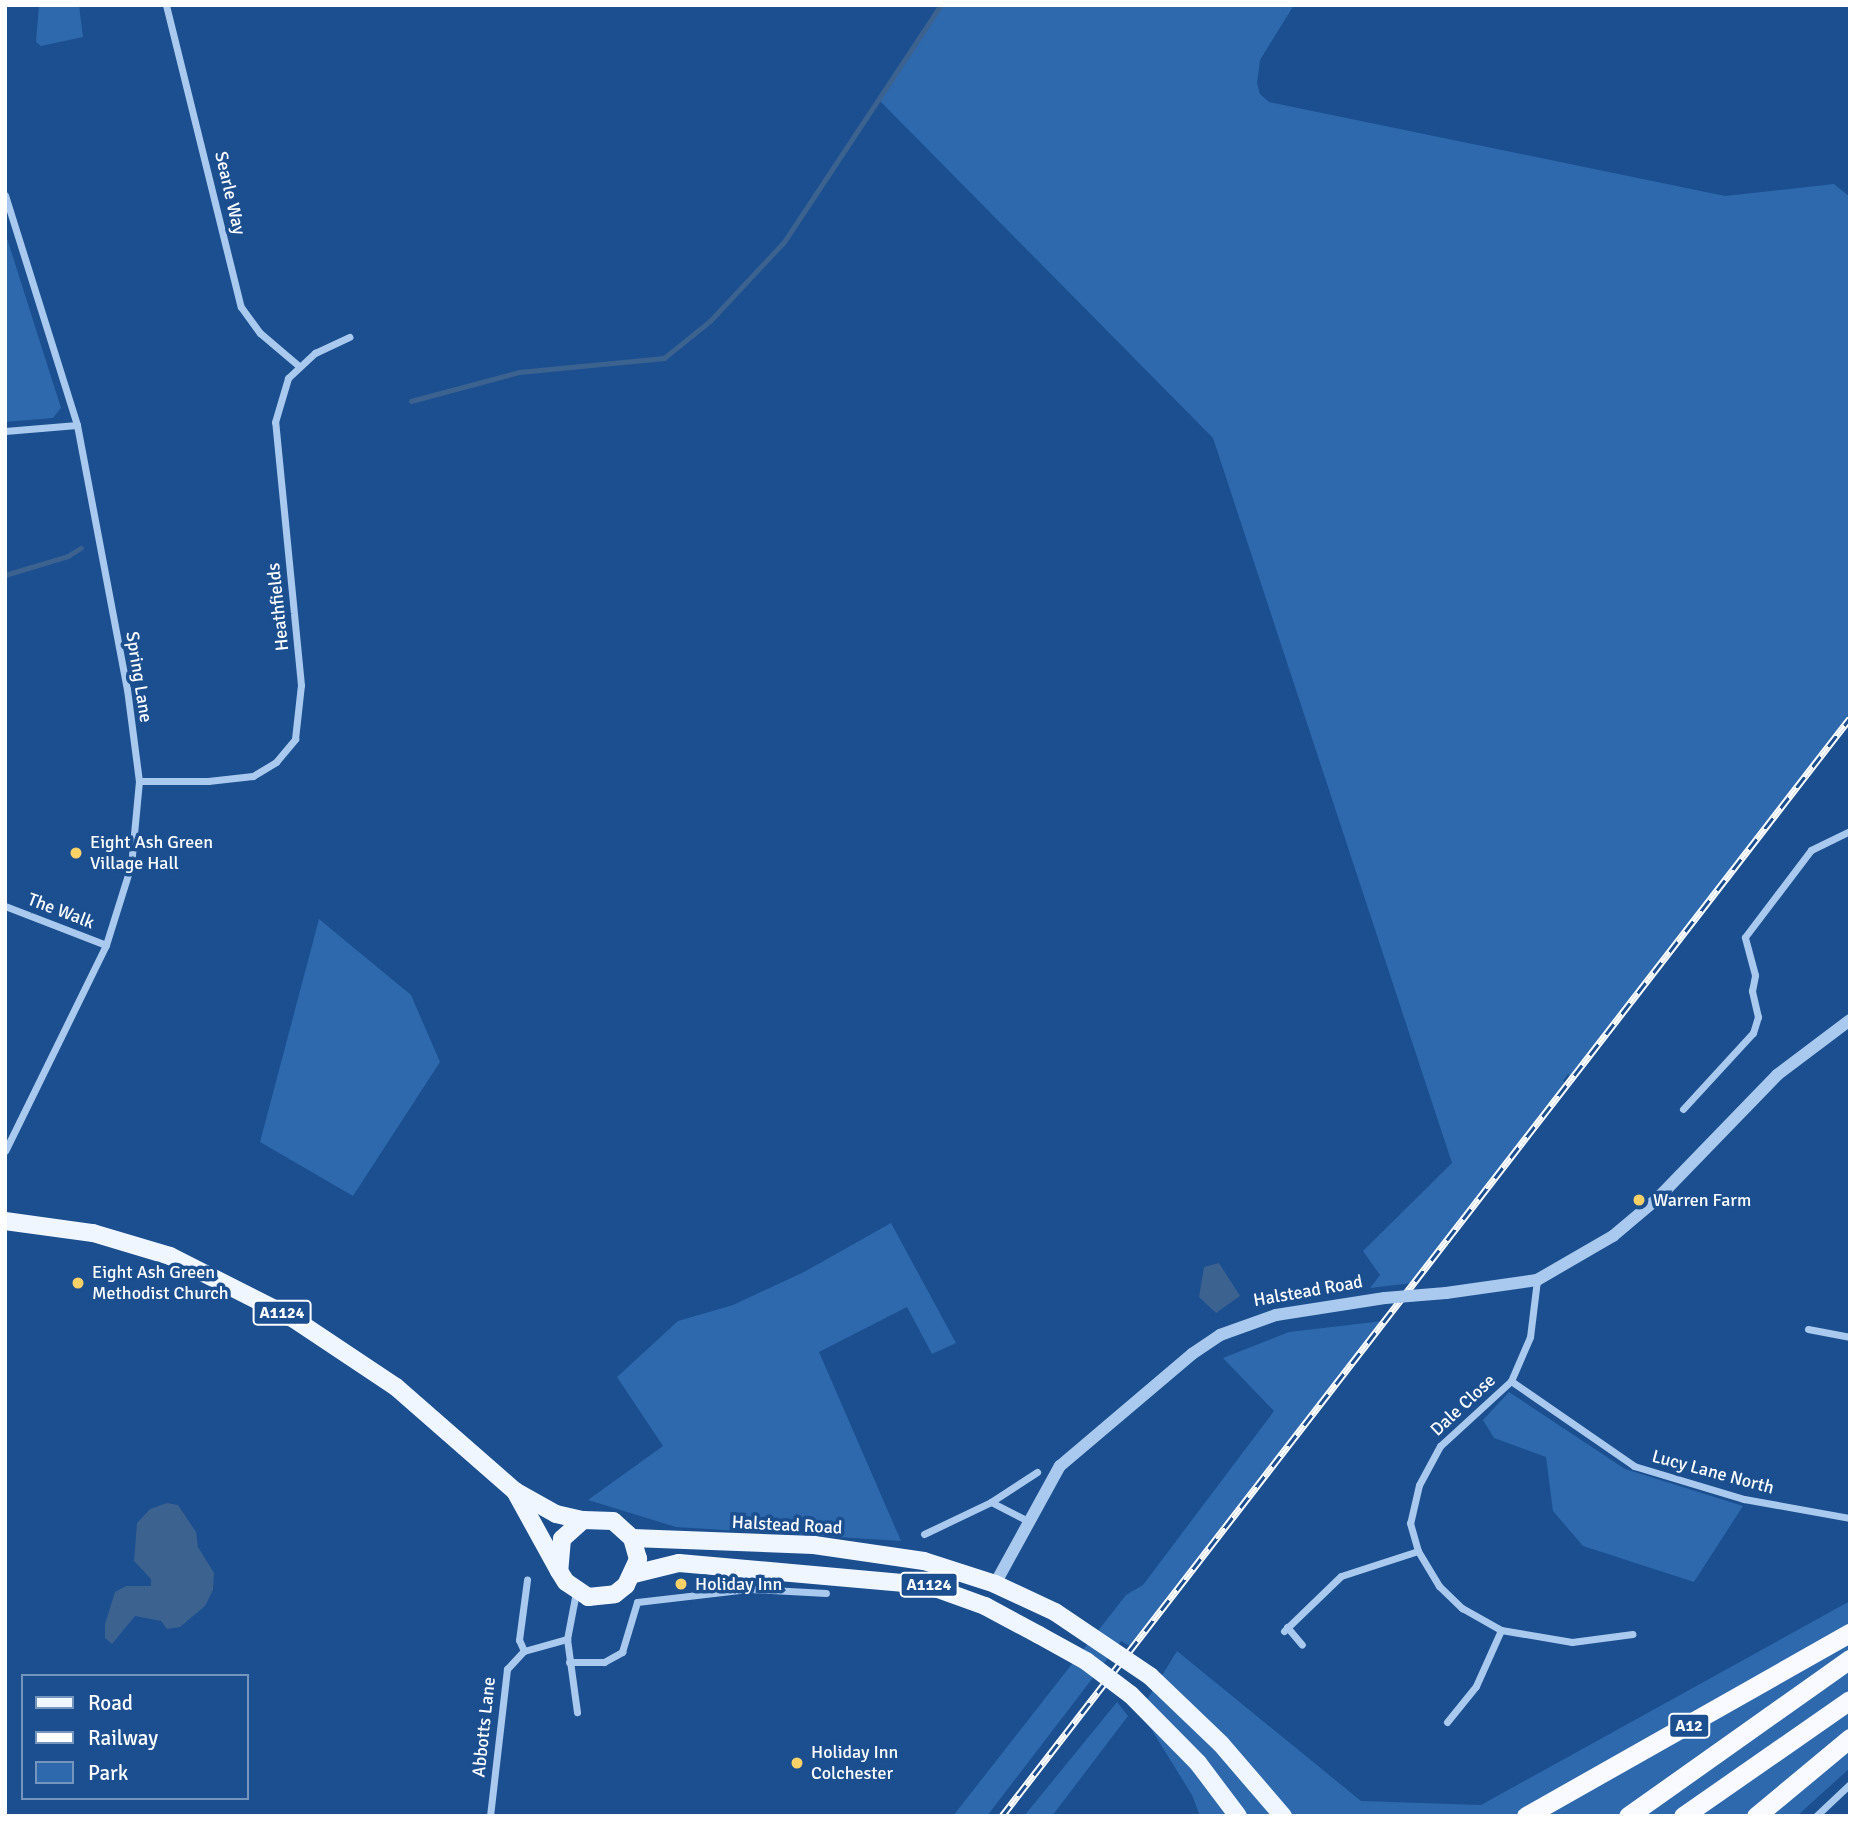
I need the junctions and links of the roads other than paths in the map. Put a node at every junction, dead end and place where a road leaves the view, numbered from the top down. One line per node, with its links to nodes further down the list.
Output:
1 (166, 5): 4 (street, Searle Way)
2 (5, 195): 5 (street, Spring Lane)
3 (350, 337): 4 (street, Heathfields)
4 (300, 367): 7 (street, Heathfields)
5 (77, 425): 6 (street); 7 (street, Spring Lane)
6 (5, 431)
7 (139, 781): 10 (street, Spring Lane)
8 (1850, 831): 12 (street)
9 (5, 906): 10 (street, The Walk)
10 (106, 945): 13 (street, Spring Lane)
11 (1850, 1020): 15 (street, Halstead Road)
12 (1683, 1109)
13 (5, 1151)
14 (5, 1221): 20 (main road, A1124)
15 (1537, 1280): 18 (street, Dale Close); 24 (street, Halstead Road, bridge)
16 (1808, 1329): 17 (street)
17 (1850, 1337)
18 (1511, 1381): 22 (street, Lucy Lane North); 27 (street, Dale Close)
19 (1037, 1472): 21 (street)
20 (515, 1491): 23 (main road, A1124); 28 (main road, A1124)
21 (991, 1502): 24 (street); 25 (street)
22 (1850, 1518)
23 (583, 1520): 26 (main road); 28 (main road)
24 (1028, 1521): 31 (street, Halstead Road)
25 (924, 1534)
26 (632, 1538): 29 (main road); 31 (main road, Halstead Road / A1124)
27 (1418, 1550): 34 (street, Dale Close); 38 (street)
28 (559, 1571): 32 (main road)
29 (634, 1574): 32 (main road); 48 (main road, A1124, bridge)
30 (527, 1580): 39 (street)
31 (995, 1584): 49 (main road, A1124, bridge)
32 (576, 1592): 37 (street)
33 (826, 1593): 41 (street)
34 (1501, 1630): 36 (street, Dale Close); 44 (street)
35 (1850, 1633): 50 (highway, A12)
36 (1632, 1634)
37 (567, 1639): 39 (street); 41 (street)
38 (1302, 1646)
39 (524, 1651): 47 (street, Abbotts Lane)
40 (1850, 1659): 51 (highway, A12)
41 (569, 1662): 43 (street)
42 (1850, 1700): 52 (highway)
43 (577, 1712)
44 (1447, 1722)
45 (1850, 1738): 53 (highway)
46 (1850, 1784): 54 (street)
47 (490, 1816)
48 (1238, 1816)
49 (1283, 1816)
50 (1526, 1816)
51 (1628, 1816)
52 (1683, 1816)
53 (1756, 1816)
54 (1816, 1816)

